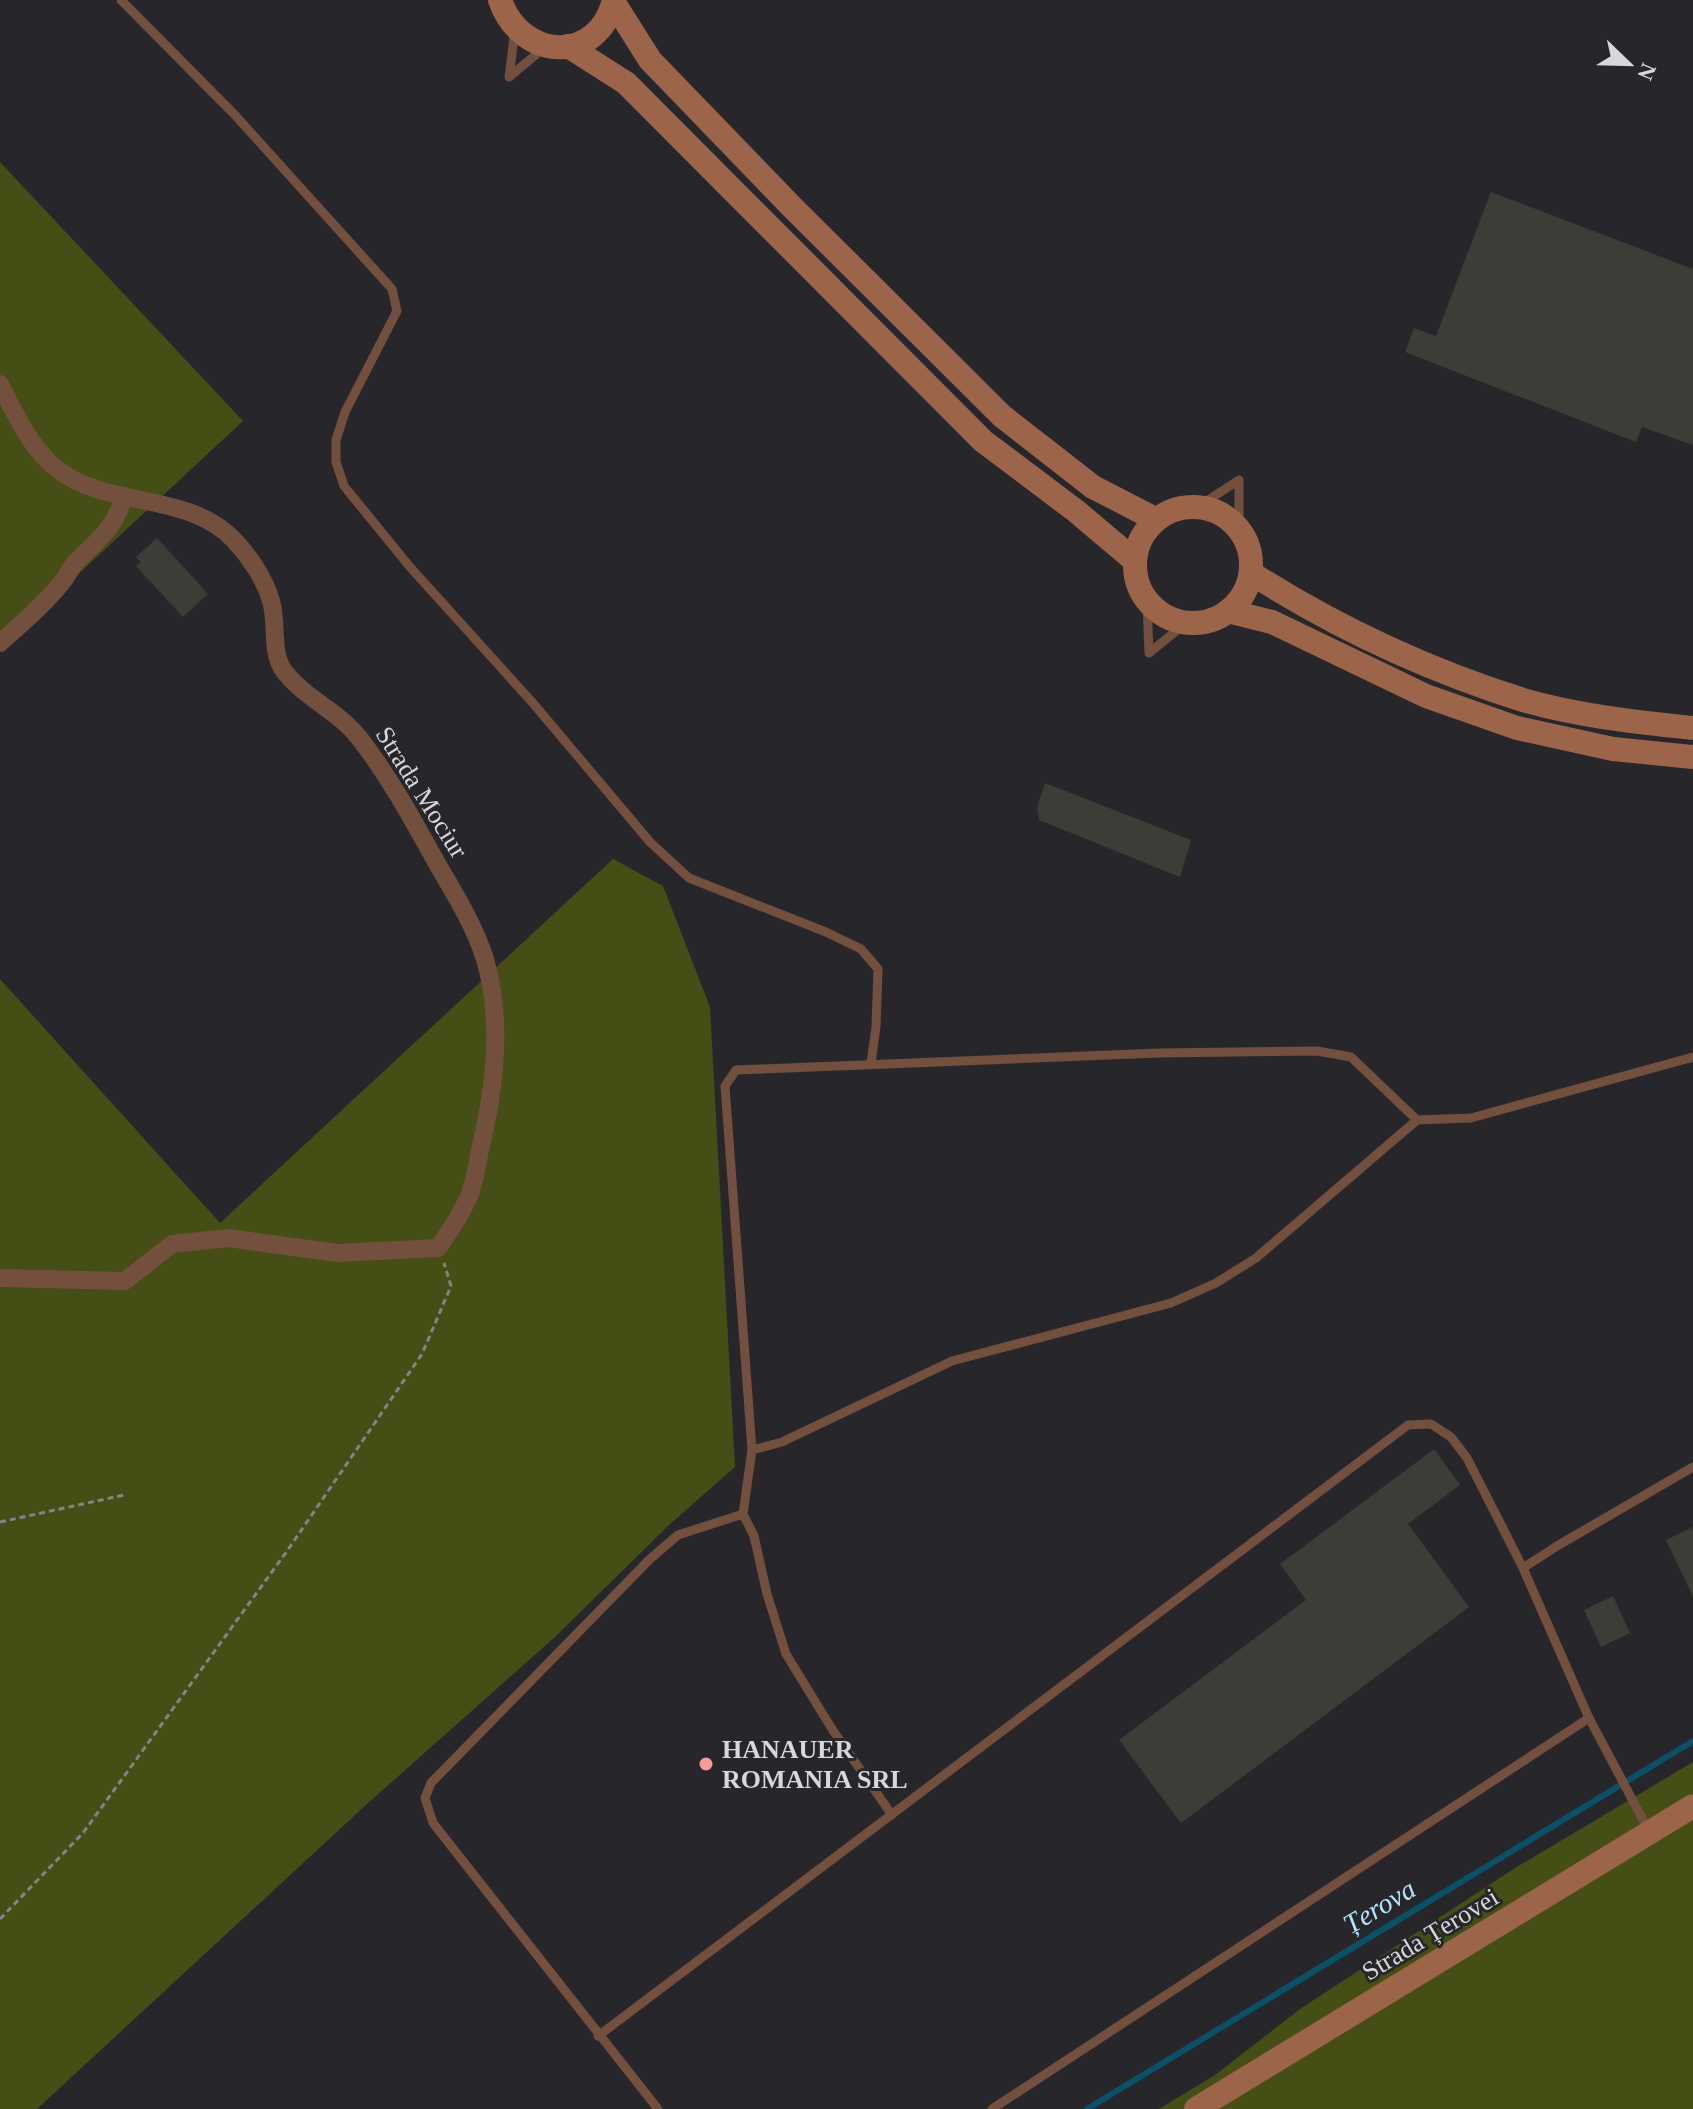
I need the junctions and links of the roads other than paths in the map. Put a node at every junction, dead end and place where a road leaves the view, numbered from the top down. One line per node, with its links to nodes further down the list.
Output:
1 (121, 0): 20 (lane)
2 (500, 0): 4 (street)
3 (614, 2): 5 (street); 9 (street)
4 (515, 30): 5 (street); 5 (lane)
5 (557, 46): 11 (street)
6 (0, 384): 7 (street, Strada Mociur)
7 (124, 496): 16 (street); 22 (street, Strada Mociur)
8 (1199, 506): 9 (street); 10 (street); 10 (lane)
9 (1155, 519): 11 (street)
10 (1239, 528): 12 (street)
11 (1134, 560): 13 (street)
12 (1251, 573): 14 (street); 17 (street)
13 (1147, 602): 15 (street); 15 (lane)
14 (1228, 611): 15 (street); 18 (street)
15 (1186, 623)
16 (0, 643)
17 (1693, 728)
18 (1693, 757)
19 (1693, 1057): 21 (lane)
20 (871, 1063): 21 (lane); 23 (lane)
21 (1417, 1120): 23 (lane)
22 (0, 1278)
23 (752, 1450): 25 (lane)
24 (1693, 1467): 26 (lane)
25 (743, 1514): 29 (lane); 31 (lane)
26 (1523, 1568): 27 (lane); 29 (lane)
27 (1589, 1718): 30 (lane); 33 (lane)
28 (1693, 1806): 30 (street, Strada Țerovei)
29 (892, 1815): 31 (lane)
30 (1650, 1833): 34 (street, Strada Țerovei)
31 (598, 2036): 32 (lane)
32 (658, 2109)
33 (992, 2109)
34 (1196, 2109)

